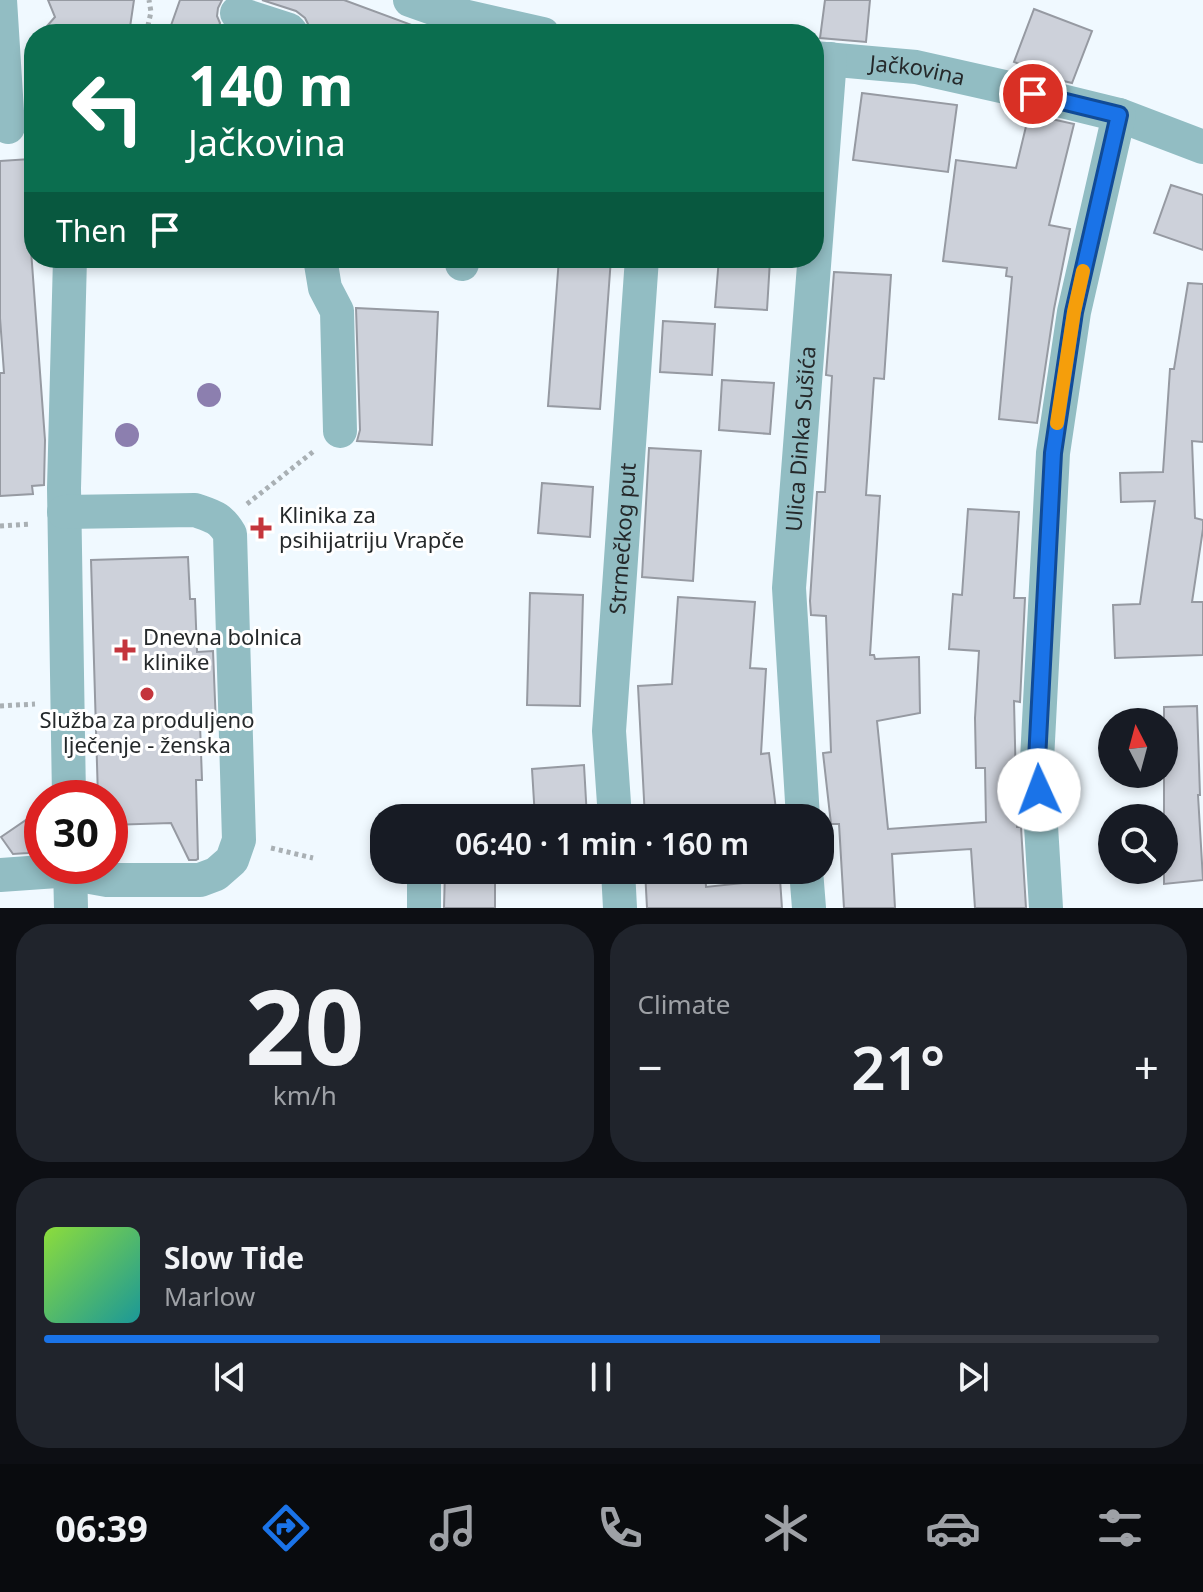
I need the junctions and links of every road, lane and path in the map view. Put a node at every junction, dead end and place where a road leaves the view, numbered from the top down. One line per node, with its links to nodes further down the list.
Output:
1 (0, 0): 10 (street)
2 (149, 0): 5 (path)
3 (410, 0): 7 (street)
4 (237, 13): 6 (street)
5 (148, 24)
6 (271, 24)
7 (499, 24)
8 (824, 58): 9 (street, Jačkovina)
9 (1119, 115): 11 (street, Jačkovina); 35 (street)
10 (14, 130)
11 (1203, 147)
12 (70, 268): 17 (street)
13 (322, 268): 16 (street)
14 (641, 268): 20 (street, Strmečkog put)
15 (809, 268): 21 (street, Ulica Dinka Sušića)
16 (340, 431): 18 (path)
17 (64, 512): 18 (street); 19 (street)
18 (224, 523): 22 (street)
19 (69, 780)
20 (614, 804)
21 (802, 804)
22 (239, 840): 23 (path); 26 (street)
23 (313, 858)
24 (24, 873): 25 (street)
25 (0, 875)
26 (128, 880)
27 (70, 884): 31 (street)
28 (424, 884): 32 (street)
29 (619, 884): 33 (street)
30 (807, 884): 34 (street)
31 (71, 908)
32 (424, 908)
33 (620, 908)
34 (809, 908)
35 (1046, 908)

